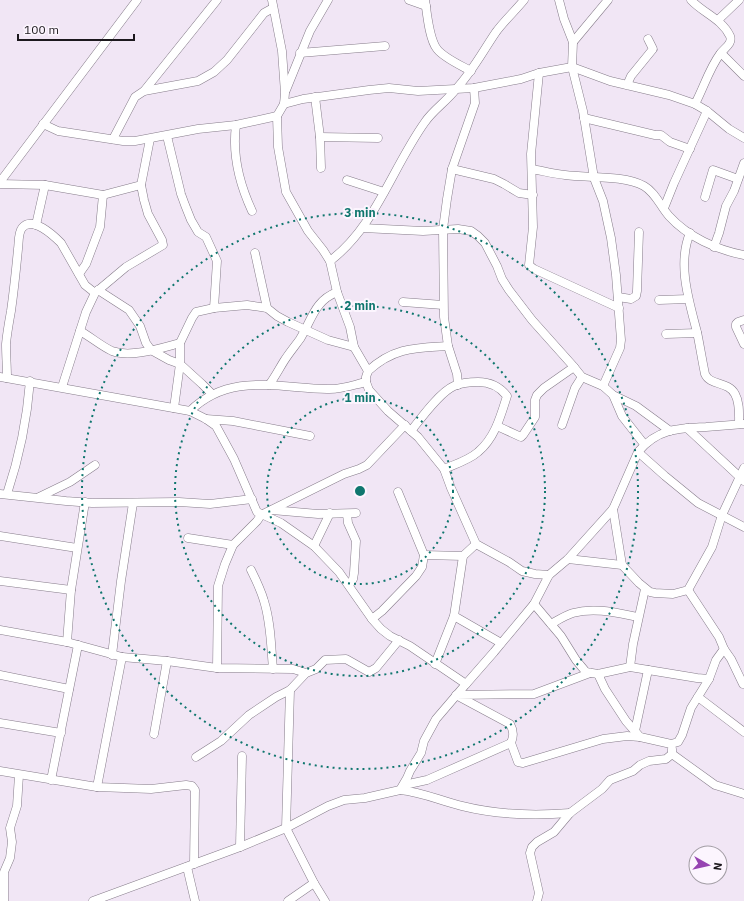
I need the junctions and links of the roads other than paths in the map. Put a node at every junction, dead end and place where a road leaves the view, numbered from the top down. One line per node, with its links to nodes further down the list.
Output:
1 (137, 0): 33 (street)
2 (217, 0): 25 (street)
3 (328, 0): 16 (street)
4 (409, 0): 10 (street)
5 (524, 0): 19 (street)
6 (559, 0): 14 (street)
7 (608, 0): 14 (street)
8 (691, 0): 12 (street)
9 (739, 0): 12 (street)
10 (425, 3): 19 (street)
11 (272, 4): 25 (street); 26 (street)
12 (718, 20): 17 (street)
13 (648, 38): 22 (street)
14 (573, 42): 18 (street)
15 (386, 46): 16 (street)
16 (300, 53): 26 (street)
17 (721, 53): 21 (street); 29 (street)
18 (572, 67): 20 (street); 22 (street); 32 (street)
19 (471, 71): 24 (street)
20 (539, 73): 23 (street); 45 (street)
21 (744, 76)
22 (628, 86): 29 (street)
23 (474, 88): 24 (street); 44 (street)
24 (456, 90): 27 (street); 52 (street)
25 (144, 91): 39 (street)
26 (285, 93): 28 (street)
27 (315, 98): 28 (street); 36 (street)
28 (284, 104): 31 (street)
29 (695, 104): 30 (street)
30 (707, 111): 38 (street); 41 (street)
31 (277, 116): 34 (street); 66 (street)
32 (584, 118): 41 (street); 46 (street)
33 (43, 124): 39 (street); 49 (street)
34 (236, 125): 35 (street); 57 (street)
35 (167, 136): 40 (street); 75 (street)
36 (320, 137): 37 (street); 43 (street)
37 (378, 138)
38 (744, 138)
39 (113, 139): 40 (street)
40 (150, 139): 51 (street)
41 (690, 149): 56 (street)
42 (744, 163): 47 (street)
43 (321, 168)
44 (452, 169): 54 (street); 60 (street)
45 (532, 169): 46 (street); 54 (street)
46 (594, 178): 56 (street); 70 (street)
47 (738, 179): 55 (street); 63 (street)
48 (346, 180): 52 (street)
49 (0, 183): 50 (street)
50 (45, 185): 53 (street); 58 (street)
51 (141, 185): 53 (street); 68 (street)
52 (384, 192): 59 (street)
53 (103, 195): 67 (street)
54 (533, 195): 77 (street)
55 (705, 197)
56 (664, 208): 62 (street)
57 (252, 211)
58 (36, 225): 67 (street); 91 (street)
59 (363, 228): 60 (street); 66 (street)
60 (443, 229): 74 (street); 89 (street)
61 (638, 232): 70 (street)
62 (690, 233): 63 (street); 71 (street)
63 (714, 247): 65 (street)
64 (255, 253): 76 (street)
65 (744, 253)
66 (330, 261): 69 (street)
67 (79, 274): 68 (street)
68 (97, 292): 80 (street); 87 (street)
69 (337, 292): 79 (street); 86 (street)
70 (618, 297): 77 (street)
71 (688, 299): 72 (street); 81 (street)
72 (659, 300)
73 (403, 302): 74 (street)
74 (443, 305): 85 (street)
75 (214, 308): 76 (street); 83 (street)
76 (267, 308): 79 (street)
77 (619, 308): 97 (street)
78 (744, 320): 84 (street)
79 (305, 329): 86 (street); 95 (street)
80 (80, 331): 87 (street); 98 (street)
81 (697, 333): 82 (street); 104 (street)
82 (666, 334)
83 (180, 343): 87 (street); 88 (street)
84 (744, 344)
85 (448, 346): 90 (street); 96 (street)
86 (354, 347): 90 (street)
87 (151, 350): 88 (street)
88 (180, 364): 99 (street); 101 (street)
89 (574, 367): 92 (street); 106 (street)
90 (368, 371): 94 (street)
91 (3, 377): 93 (street)
92 (582, 377): 97 (street); 105 (street)
93 (30, 381): 98 (street); 118 (street)
94 (366, 382): 95 (street); 107 (street)
95 (269, 385): 99 (street)
96 (458, 385): 106 (street); 107 (street)
97 (603, 386): 100 (street)
98 (62, 387): 101 (street)
99 (212, 394): 102 (street)
100 (612, 395): 109 (street); 111 (street)
101 (174, 408): 102 (street)
102 (190, 411): 103 (street)
103 (206, 419): 110 (street); 120 (street)
104 (742, 424): 108 (street)
105 (562, 425)
106 (497, 426): 115 (street)
107 (408, 428): 115 (street); 124 (street)
108 (688, 428): 109 (street); 116 (street)
109 (670, 431): 111 (street)
110 (310, 436)
111 (644, 444): 112 (street)
112 (638, 452): 123 (street); 129 (street)
113 (95, 465): 119 (street)
114 (744, 468): 116 (street)
115 (444, 469): 133 (street)
116 (742, 479): 129 (street)
117 (398, 492): 137 (street)
118 (4, 494): 119 (street)
119 (38, 497): 121 (street)
120 (252, 499): 122 (street); 127 (street)
121 (85, 502): 122 (street); 136 (street)
122 (133, 503): 159 (street)
123 (613, 509): 139 (street); 140 (street)
124 (271, 510): 125 (street); 127 (street)
125 (330, 513): 128 (street); 135 (street)
126 (356, 513): 128 (street)
127 (262, 514): 134 (street); 135 (street)
128 (347, 514): 144 (street)
129 (722, 515): 130 (street); 147 (street)
130 (744, 526)
131 (0, 536): 136 (street)
132 (188, 538): 134 (street)
133 (476, 544): 138 (street); 142 (street)
134 (233, 545): 164 (street)
135 (314, 546): 144 (street)
136 (77, 548): 146 (street)
137 (424, 554): 138 (street); 151 (street)
138 (463, 556): 149 (street)
139 (568, 559): 140 (street); 142 (street)
140 (622, 565): 145 (street)
141 (251, 570): 165 (street)
142 (549, 575): 148 (street)
143 (0, 581): 146 (street)
144 (349, 585): 151 (street)
145 (645, 589): 147 (street); 150 (street)
146 (71, 590): 155 (street)
147 (688, 590): 158 (street)
148 (534, 604): 152 (street); 156 (street)
149 (454, 616): 156 (street); 162 (street)
150 (638, 617): 152 (street); 163 (street)
151 (372, 619): 154 (street)
152 (551, 624): 168 (street)
153 (0, 630): 155 (street)
154 (399, 640): 162 (street); 167 (street)
155 (67, 642): 157 (street)
156 (501, 643): 171 (street)
157 (78, 645): 159 (street); 173 (street)
158 (724, 649): 170 (street); 172 (street)
159 (112, 655): 160 (street)
160 (122, 657): 161 (street); 190 (street)
161 (167, 661): 164 (street); 180 (street)
162 (435, 664): 171 (street)
163 (630, 667): 166 (street); 168 (street)
164 (217, 668): 165 (street)
165 (273, 669): 167 (street)
166 (648, 670): 170 (street); 181 (street)
167 (306, 674): 174 (street)
168 (594, 674): 175 (street); 181 (street)
169 (0, 675): 173 (street)
170 (709, 679): 176 (street)
171 (466, 684): 175 (street)
172 (743, 684)
173 (69, 688): 179 (street)
174 (290, 690): 186 (street); 194 (street)
175 (456, 695): 182 (street); 191 (street)
176 (698, 697): 178 (street); 183 (street)
177 (0, 723): 179 (street)
178 (744, 732)
179 (61, 733): 189 (street)
180 (154, 734)
181 (637, 734): 182 (street); 183 (street)
182 (511, 743): 191 (street)
183 (671, 744): 184 (street)
184 (672, 754): 192 (street); 193 (street)
185 (242, 756): 195 (street)
186 (196, 757)
187 (0, 771): 188 (street)
188 (19, 775): 189 (street); 198 (street)
189 (51, 780): 190 (street)
190 (96, 787): 196 (street)
191 (402, 787): 193 (street); 194 (street)
192 (744, 794)
193 (570, 813): 203 (street)
194 (286, 828): 195 (street); 197 (street)
195 (240, 847): 196 (street)
196 (190, 866): 199 (street); 200 (street)
197 (314, 883): 201 (street); 202 (street)
198 (4, 901)
199 (93, 901)
200 (195, 901)
201 (288, 901)
202 (325, 901)
203 (537, 901)

